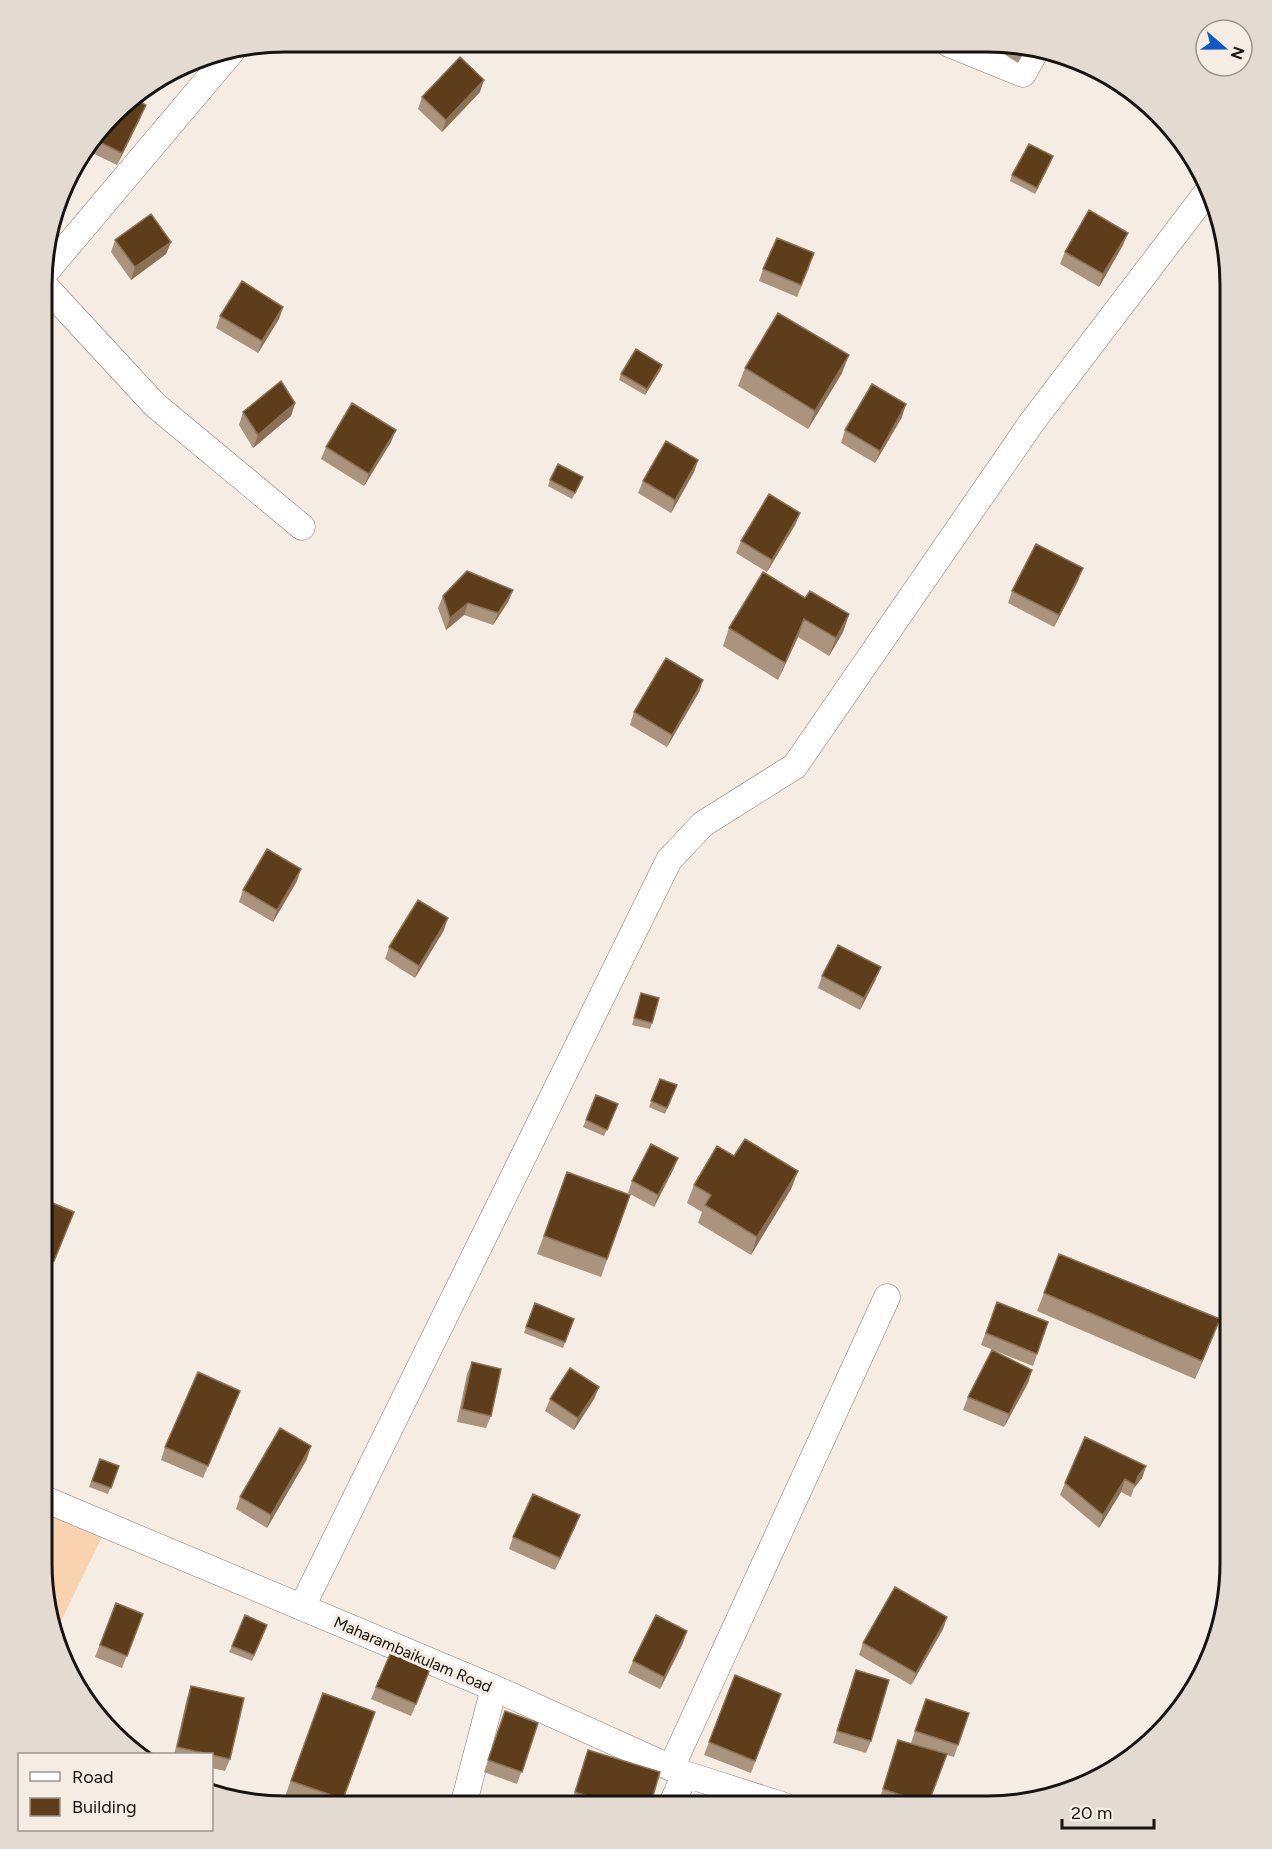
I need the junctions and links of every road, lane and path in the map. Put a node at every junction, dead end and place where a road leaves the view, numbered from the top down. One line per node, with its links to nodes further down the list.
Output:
1 (969, 52): 2 (street)
2 (1032, 57)
3 (224, 60): 5 (street)
4 (1202, 198): 10 (street)
5 (54, 263)
6 (52, 294): 7 (street)
7 (302, 528)
8 (887, 1297): 12 (street)
9 (52, 1502): 10 (street, Maharambaikulam Road)
10 (302, 1606): 11 (street, Maharambaikulam Road)
11 (494, 1688): 12 (street, Maharambaikulam Road); 13 (street)
12 (678, 1771): 14 (street); 15 (street, Maharambaikulam Road)
13 (466, 1796)
14 (673, 1796)
15 (754, 1796)

